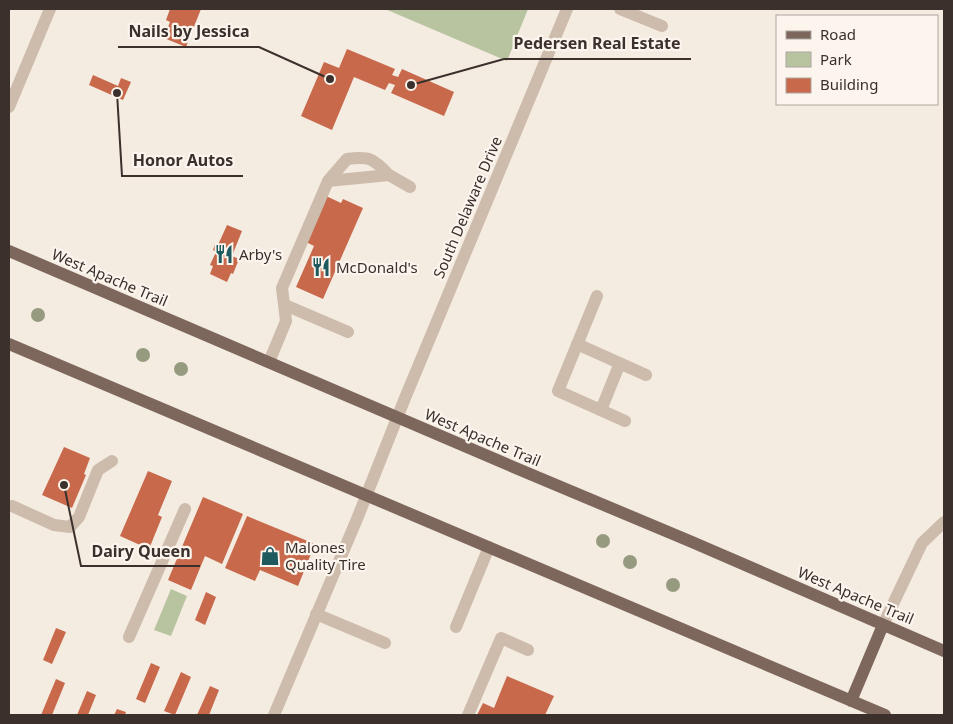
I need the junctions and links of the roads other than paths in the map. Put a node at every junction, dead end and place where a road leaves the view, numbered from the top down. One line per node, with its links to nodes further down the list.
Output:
1 (50, 9): 5 (street)
2 (567, 9): 19 (street, South Delaware Drive)
3 (620, 9): 4 (street)
4 (662, 26)
5 (9, 107)
6 (389, 175): 7 (street); 7 (street); 8 (street)
7 (328, 182): 11 (street)
8 (410, 187)
9 (9, 251): 15 (main road, West Apache Trail)
10 (597, 296): 14 (street)
11 (285, 305): 12 (street); 15 (street)
12 (348, 332)
13 (9, 344): 22 (main road)
14 (578, 344): 16 (street); 18 (street)
15 (269, 362): 19 (main road, West Apache Trail)
16 (620, 363): 17 (street); 18 (street)
17 (646, 374)
18 (601, 410): 20 (street)
19 (397, 418): 22 (street, South Delaware Drive); 28 (main road, West Apache Trail)
20 (625, 421)
21 (112, 461): 23 (street)
22 (366, 496): 26 (main road); 27 (street, South Delaware Drive)
23 (12, 506)
24 (185, 509): 30 (street)
25 (944, 522): 28 (street)
26 (489, 547): 29 (street); 34 (main road)
27 (316, 614): 31 (street); 35 (street, South Delaware Drive)
28 (883, 625): 33 (main road, West Apache Trail); 34 (main road)
29 (456, 627)
30 (129, 637)
31 (385, 643)
32 (528, 650): 36 (street)
33 (944, 651)
34 (851, 701): 37 (main road)
35 (274, 715)
36 (468, 715)
37 (885, 715)

